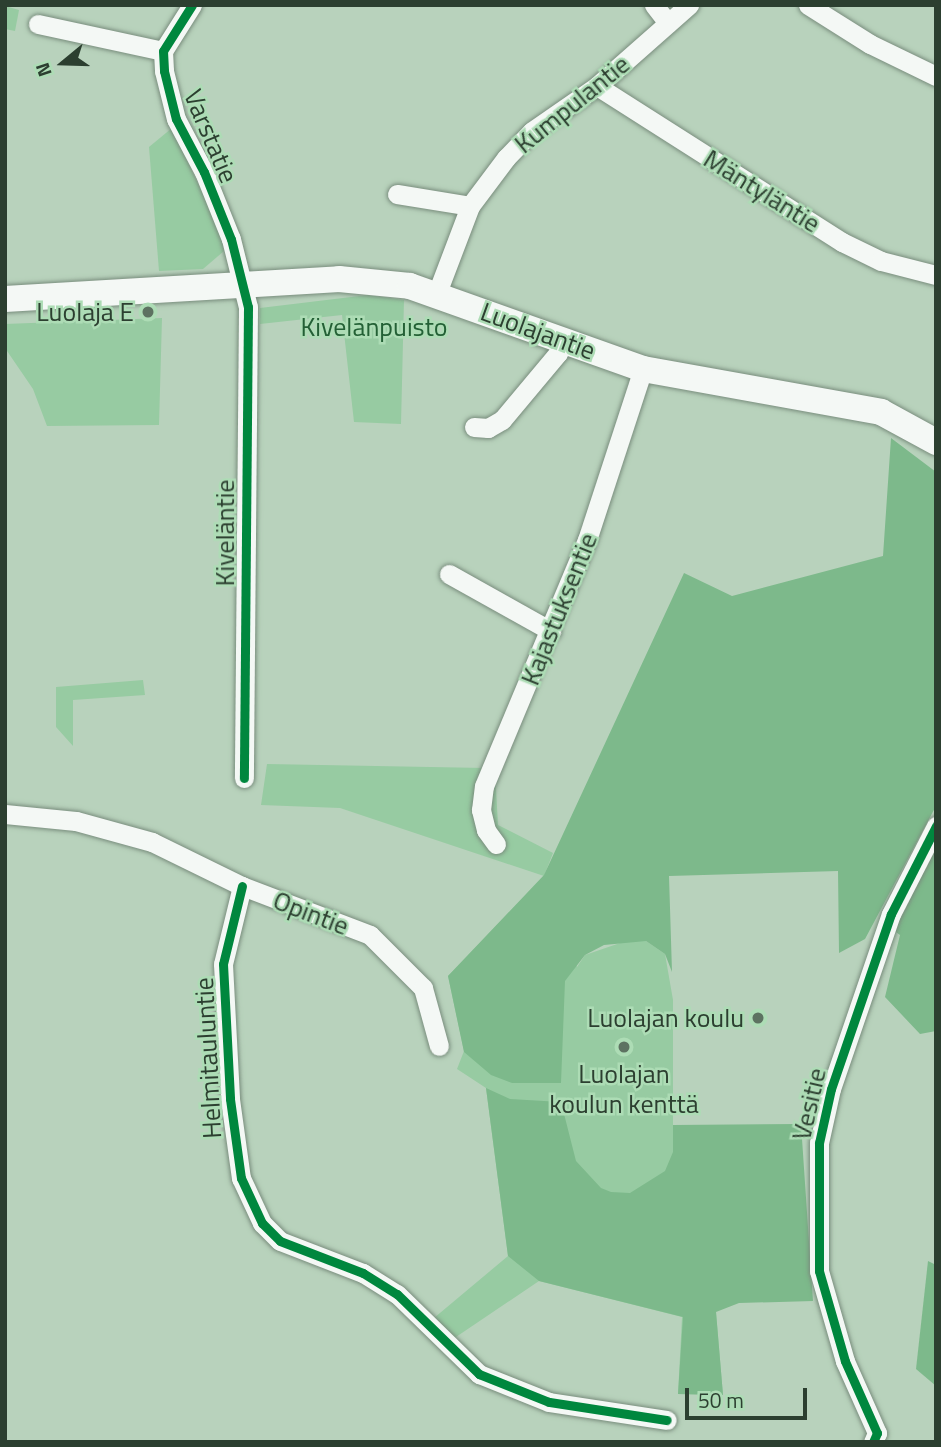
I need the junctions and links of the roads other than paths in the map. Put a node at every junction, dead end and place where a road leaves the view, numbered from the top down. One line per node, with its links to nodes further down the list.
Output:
1 (192, 5): 7 (street)
2 (654, 5): 5 (street)
3 (689, 5): 5 (street, Kumpulantie)
4 (808, 5): 8 (street)
5 (668, 23): 9 (street, Kumpulantie)
6 (38, 24): 7 (street)
7 (163, 51): 13 (street, Varstatie)
8 (936, 76)
9 (597, 86): 11 (street, Kumpulantie); 12 (street, Mäntyläntie)
10 (397, 194): 11 (street)
11 (470, 206): 14 (street, Kumpulantie)
12 (936, 275)
13 (243, 288): 14 (main road, Luolajantie); 15 (main road, Luolajantie); 22 (street, Kiveläntie)
14 (437, 293): 16 (main road, Luolajantie)
15 (5, 299)
16 (561, 340): 17 (main road, Luolajantie); 18 (street)
17 (643, 369): 19 (main road, Luolajantie); 21 (street, Kajastuksentie)
18 (474, 427)
19 (936, 442)
20 (449, 574): 21 (street)
21 (551, 631): 25 (street, Kajastuksentie)
22 (244, 778)
23 (5, 814): 26 (street, Opintie)
24 (936, 826): 29 (street, Vesitie)
25 (496, 844)
26 (242, 886): 27 (street, Opintie); 28 (street, Helmitauluntie)
27 (439, 1046)
28 (667, 1420)
29 (873, 1442)

